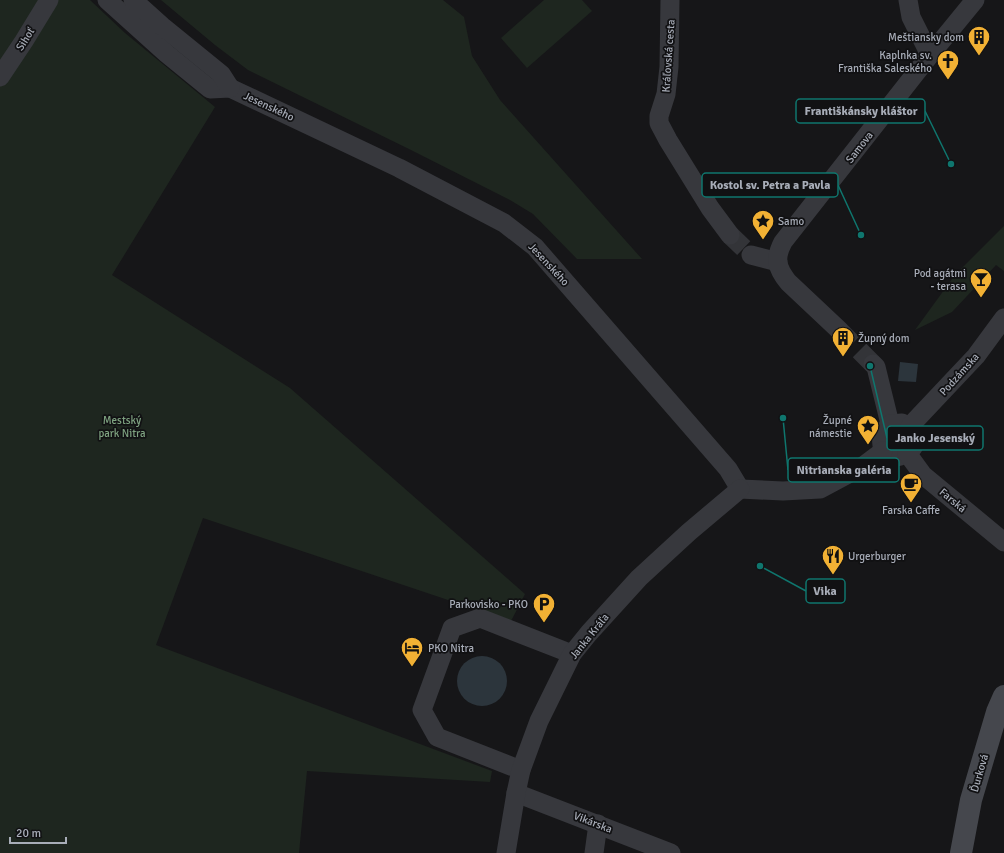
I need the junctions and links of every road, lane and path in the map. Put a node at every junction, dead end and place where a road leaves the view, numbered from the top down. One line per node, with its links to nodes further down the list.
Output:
1 (49, 0): 8 (street, Sihoť)
2 (107, 0): 9 (street, Jesenského)
3 (133, 0): 9 (street, Jesenského)
4 (670, 0): 10 (street, Kráľovská cesta)
5 (908, 0): 7 (street)
6 (975, 0): 7 (street, Samova)
7 (930, 55): 12 (street, Samova)
8 (0, 77)
9 (230, 88): 20 (street, Jesenského)
10 (730, 235)
11 (751, 255): 12 (street)
12 (778, 262): 14 (street)
13 (1004, 318): 17 (street, Podzámska)
14 (839, 330)
15 (873, 364): 16 (street)
16 (890, 424): 17 (street); 18 (street)
17 (910, 426): 19 (street)
18 (883, 451): 19 (street); 20 (street)
19 (907, 452): 21 (street, Farská)
20 (740, 489): 22 (street, Janka Kráľa)
21 (1004, 542)
22 (572, 654): 24 (street, Janka Kráľa); 24 (street)
23 (1004, 696): 30 (street, Ďurková)
24 (521, 770): 25 (street, Janka Kráľa)
25 (516, 793): 26 (street, Vikárska); 27 (street, Janka Kráľa)
26 (598, 824): 28 (street); 29 (street, Vikárska)
27 (506, 853)
28 (594, 853)
29 (671, 853)
30 (961, 853)

